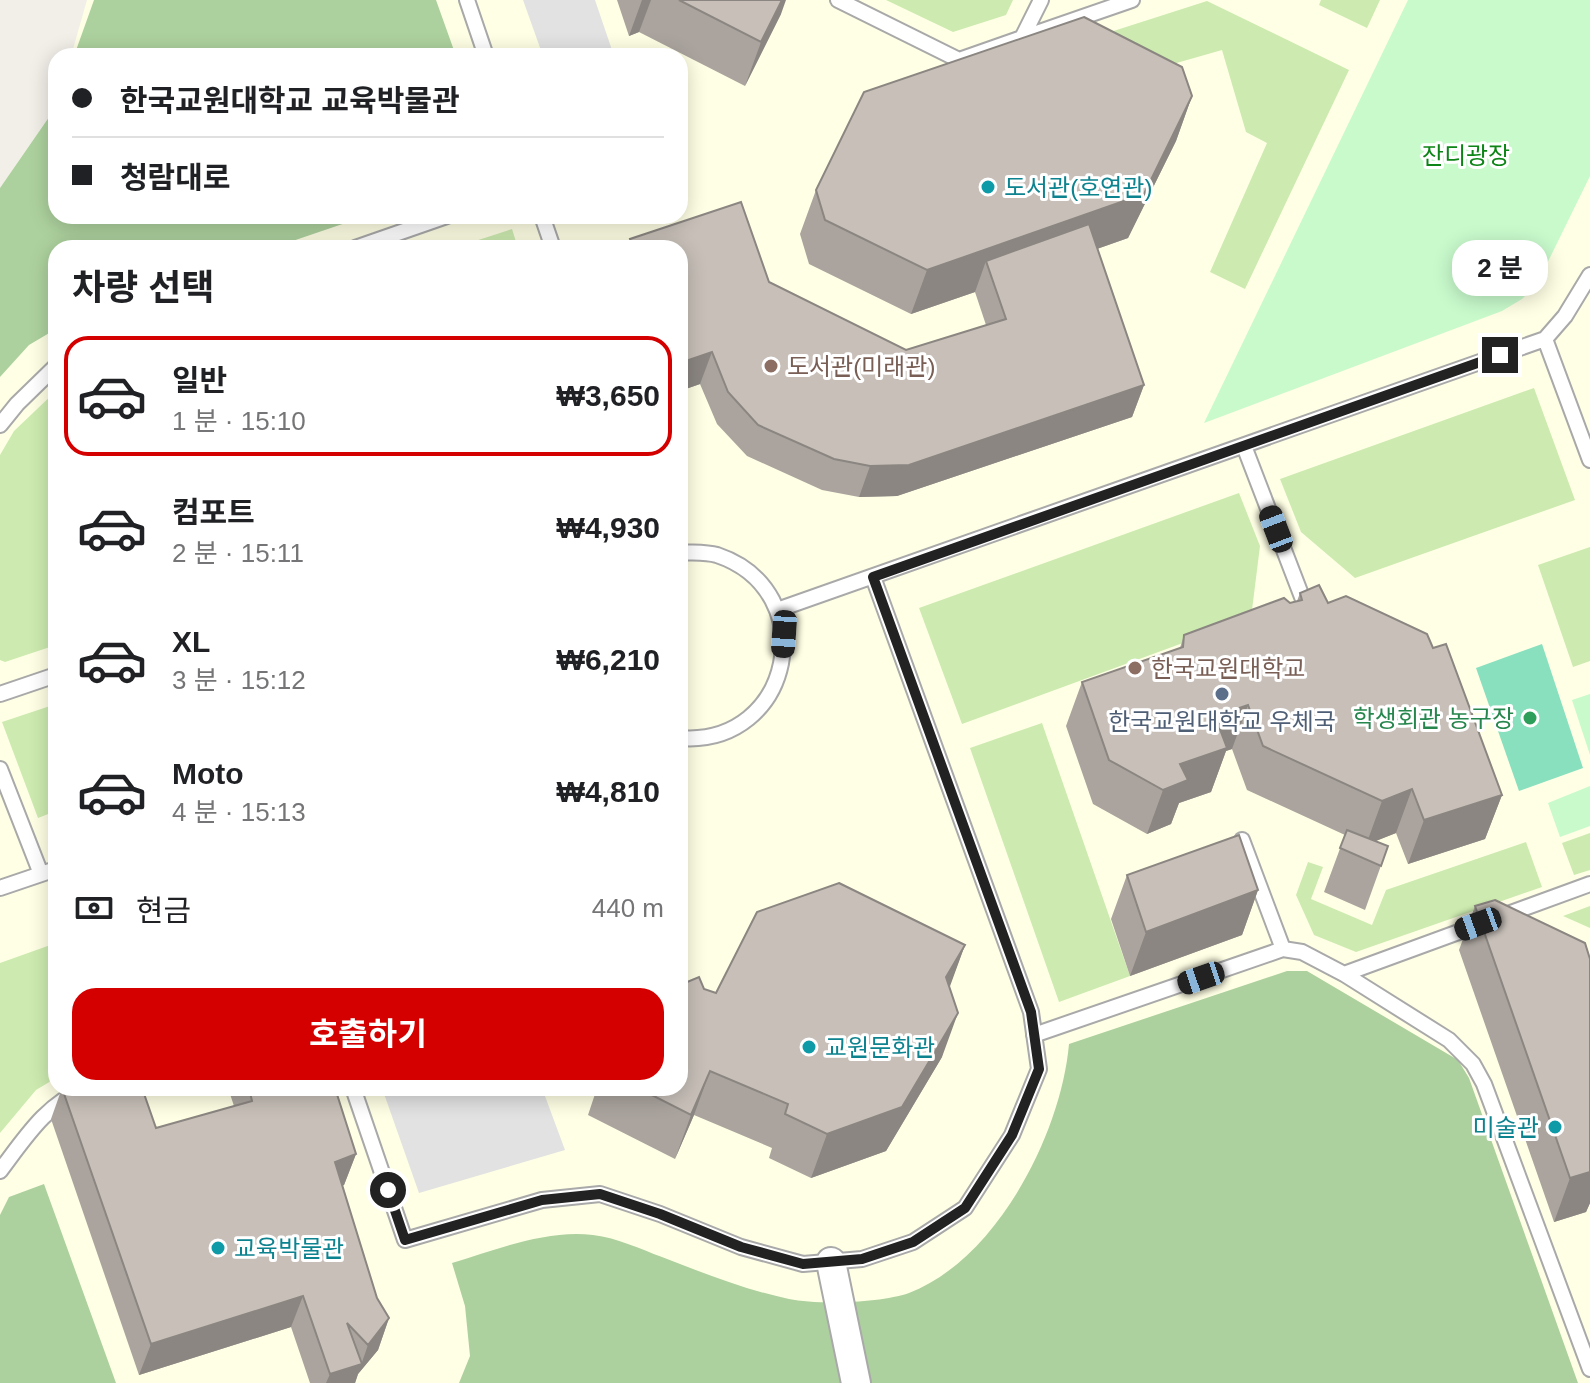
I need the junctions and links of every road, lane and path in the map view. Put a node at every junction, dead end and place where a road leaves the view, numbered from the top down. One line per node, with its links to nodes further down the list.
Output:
1 (467, 0): 6 (lane)
2 (838, 0): 5 (lane)
3 (1041, 0): 5 (lane)
4 (1132, 0): 5 (lane)
5 (1022, 38)
6 (483, 48)
7 (426, 224): 8 (lane)
8 (384, 240)
9 (1590, 275): 10 (lane)
10 (1545, 339): 13 (lane); 14 (lane)
11 (48, 374): 12 (lane)
12 (0, 425)
13 (1244, 446): 16 (lane); 18 (lane)
14 (1590, 460)
15 (688, 553): 17 (lane)
16 (873, 577): 17 (lane); 30 (lane)
17 (777, 610): 21 (lane)
18 (1308, 612)
19 (48, 678): 20 (lane)
20 (0, 694)
21 (688, 739)
22 (0, 769): 25 (lane)
23 (1242, 840): 28 (lane)
24 (48, 872): 25 (lane)
25 (41, 874): 27 (lane)
26 (1590, 884): 29 (lane)
27 (0, 888)
28 (1283, 949): 29 (lane); 30 (lane)
29 (1344, 974): 35 (lane)
30 (1034, 1035): 34 (lane)
31 (71, 1096): 33 (lane)
32 (356, 1096): 34 (lane)
33 (0, 1171)
34 (831, 1262): 36 (street)
35 (1590, 1369)
36 (856, 1383)

